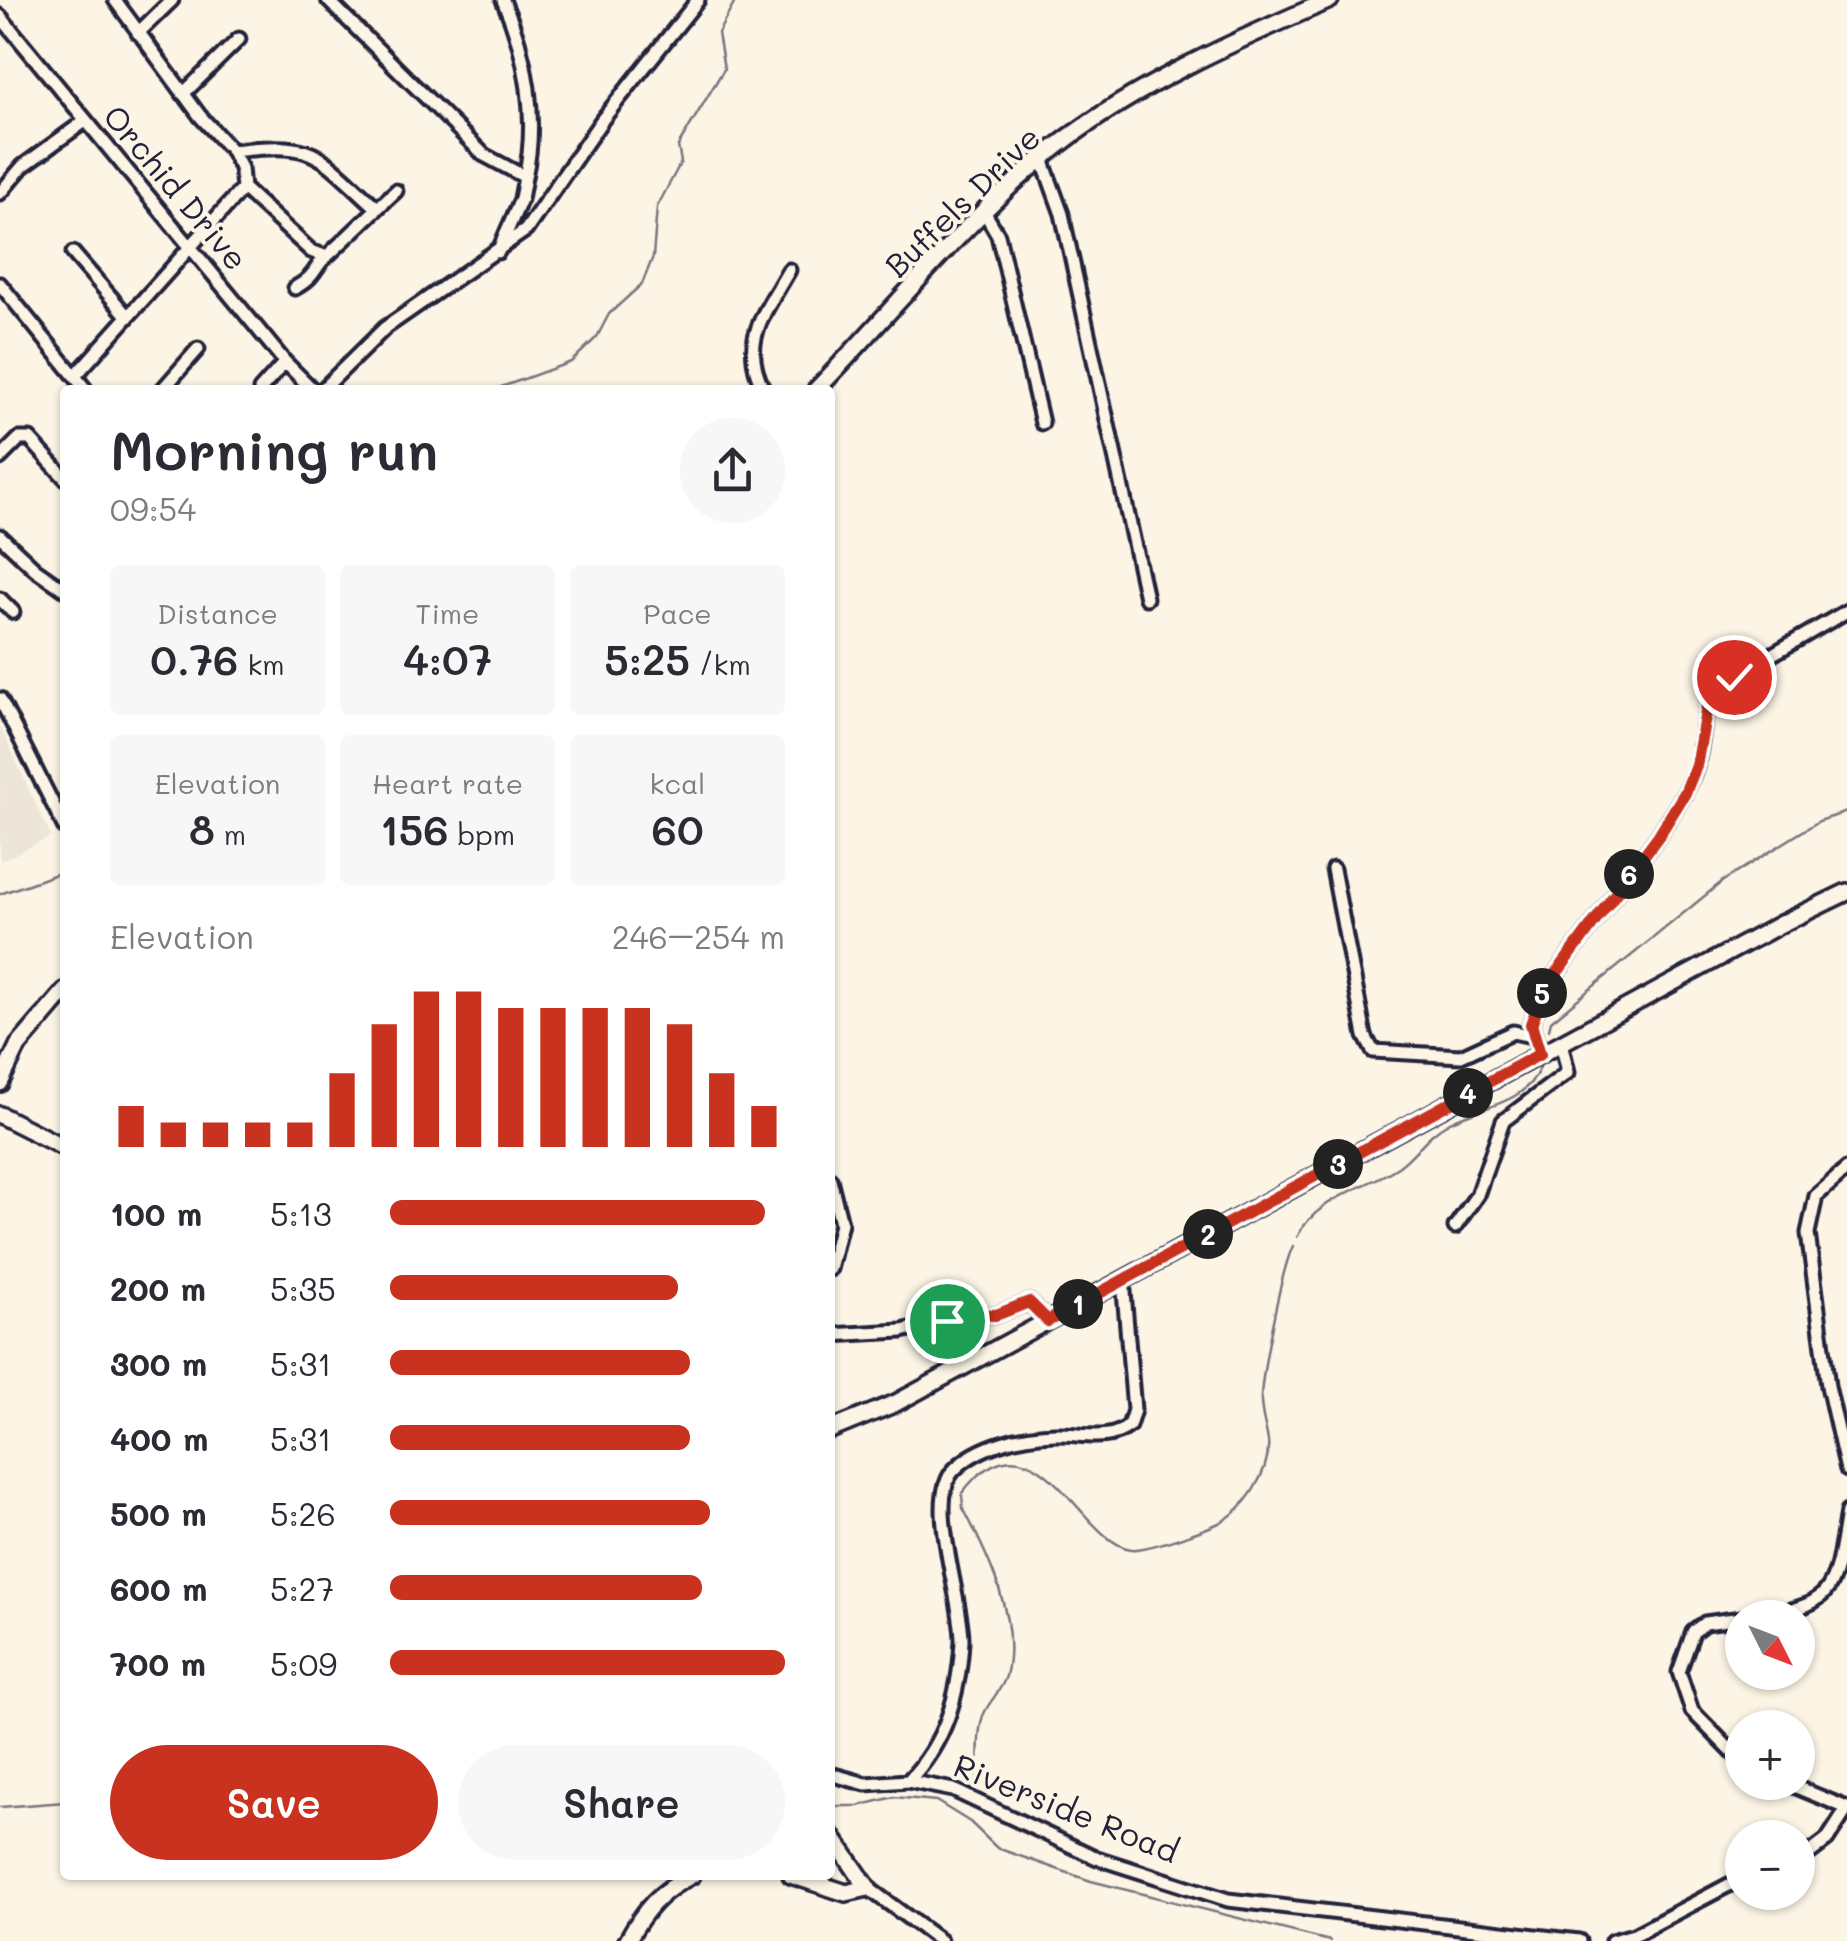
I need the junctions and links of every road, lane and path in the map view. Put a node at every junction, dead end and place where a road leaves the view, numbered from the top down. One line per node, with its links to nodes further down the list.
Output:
1 (115, 0): 8 (street)
2 (172, 0): 8 (street)
3 (328, 0): 14 (street)
4 (503, 0): 14 (street)
5 (698, 0): 22 (street)
6 (1330, 0): 13 (street, Buffels Drive)
7 (0, 16): 11 (street, Orchid Drive)
8 (138, 33): 10 (street)
9 (239, 40): 10 (street)
10 (183, 94): 12 (street)
11 (85, 122): 15 (street); 20 (street, Orchid Drive)
12 (232, 151): 16 (street); 18 (street)
13 (1042, 160): 19 (street, Buffels Drive); 43 (street)
14 (526, 177): 22 (street)
15 (1, 187)
16 (243, 188): 20 (street); 23 (street)
17 (396, 191): 18 (street)
18 (378, 208): 23 (street)
19 (984, 213): 37 (street, Buffels Drive); 38 (street)
20 (190, 248): 27 (street); 29 (street, Orchid Drive)
21 (73, 252): 27 (street)
22 (498, 252): 35 (street)
23 (324, 256): 26 (street)
24 (789, 270): 36 (street)
25 (0, 284): 30 (street)
26 (294, 288)
27 (128, 317): 30 (street)
28 (198, 349): 32 (street)
29 (285, 362): 33 (street); 34 (street, Orchid Drive)
30 (75, 376): 31 (street)
31 (82, 385)
32 (166, 385)
33 (264, 385)
34 (308, 385)
35 (327, 385)
36 (761, 385)
37 (821, 385)
38 (1042, 422)
39 (0, 458): 40 (street)
40 (60, 472)
41 (0, 536): 42 (street)
42 (60, 586)
43 (1146, 598)
44 (0, 599): 46 (street)
45 (1847, 611): 52 (street)
46 (12, 612)
47 (0, 699): 48 (street)
48 (60, 808)
49 (1333, 870): 52 (street)
50 (1847, 892): 53 (street)
51 (60, 997): 55 (street)
52 (1532, 1036): 54 (street)
53 (1561, 1042): 54 (street); 60 (street)
54 (1540, 1054): 62 (street)
55 (0, 1083)
56 (0, 1115): 57 (street)
57 (60, 1145)
58 (1847, 1169): 66 (street)
59 (835, 1199): 61 (street)
60 (1455, 1226)
61 (835, 1249)
62 (1123, 1280): 63 (street); 72 (street)
63 (1048, 1321): 64 (street); 65 (street)
64 (835, 1334)
65 (835, 1428)
66 (1847, 1470)
67 (1847, 1512): 68 (street)
68 (1815, 1602)
69 (1725, 1620): 70 (street)
70 (1725, 1745)
71 (835, 1775): 72 (street, Riverside Road)
72 (908, 1781): 83 (street, Riverside Road)
73 (1815, 1797): 74 (street)
74 (1845, 1812): 76 (street)
75 (835, 1840): 80 (street)
76 (1815, 1851)
77 (682, 1880): 81 (street)
78 (806, 1880): 80 (street)
79 (1725, 1887): 84 (street)
80 (868, 1888): 82 (street)
81 (627, 1941)
82 (940, 1941)
83 (1579, 1941)
84 (1612, 1941)

